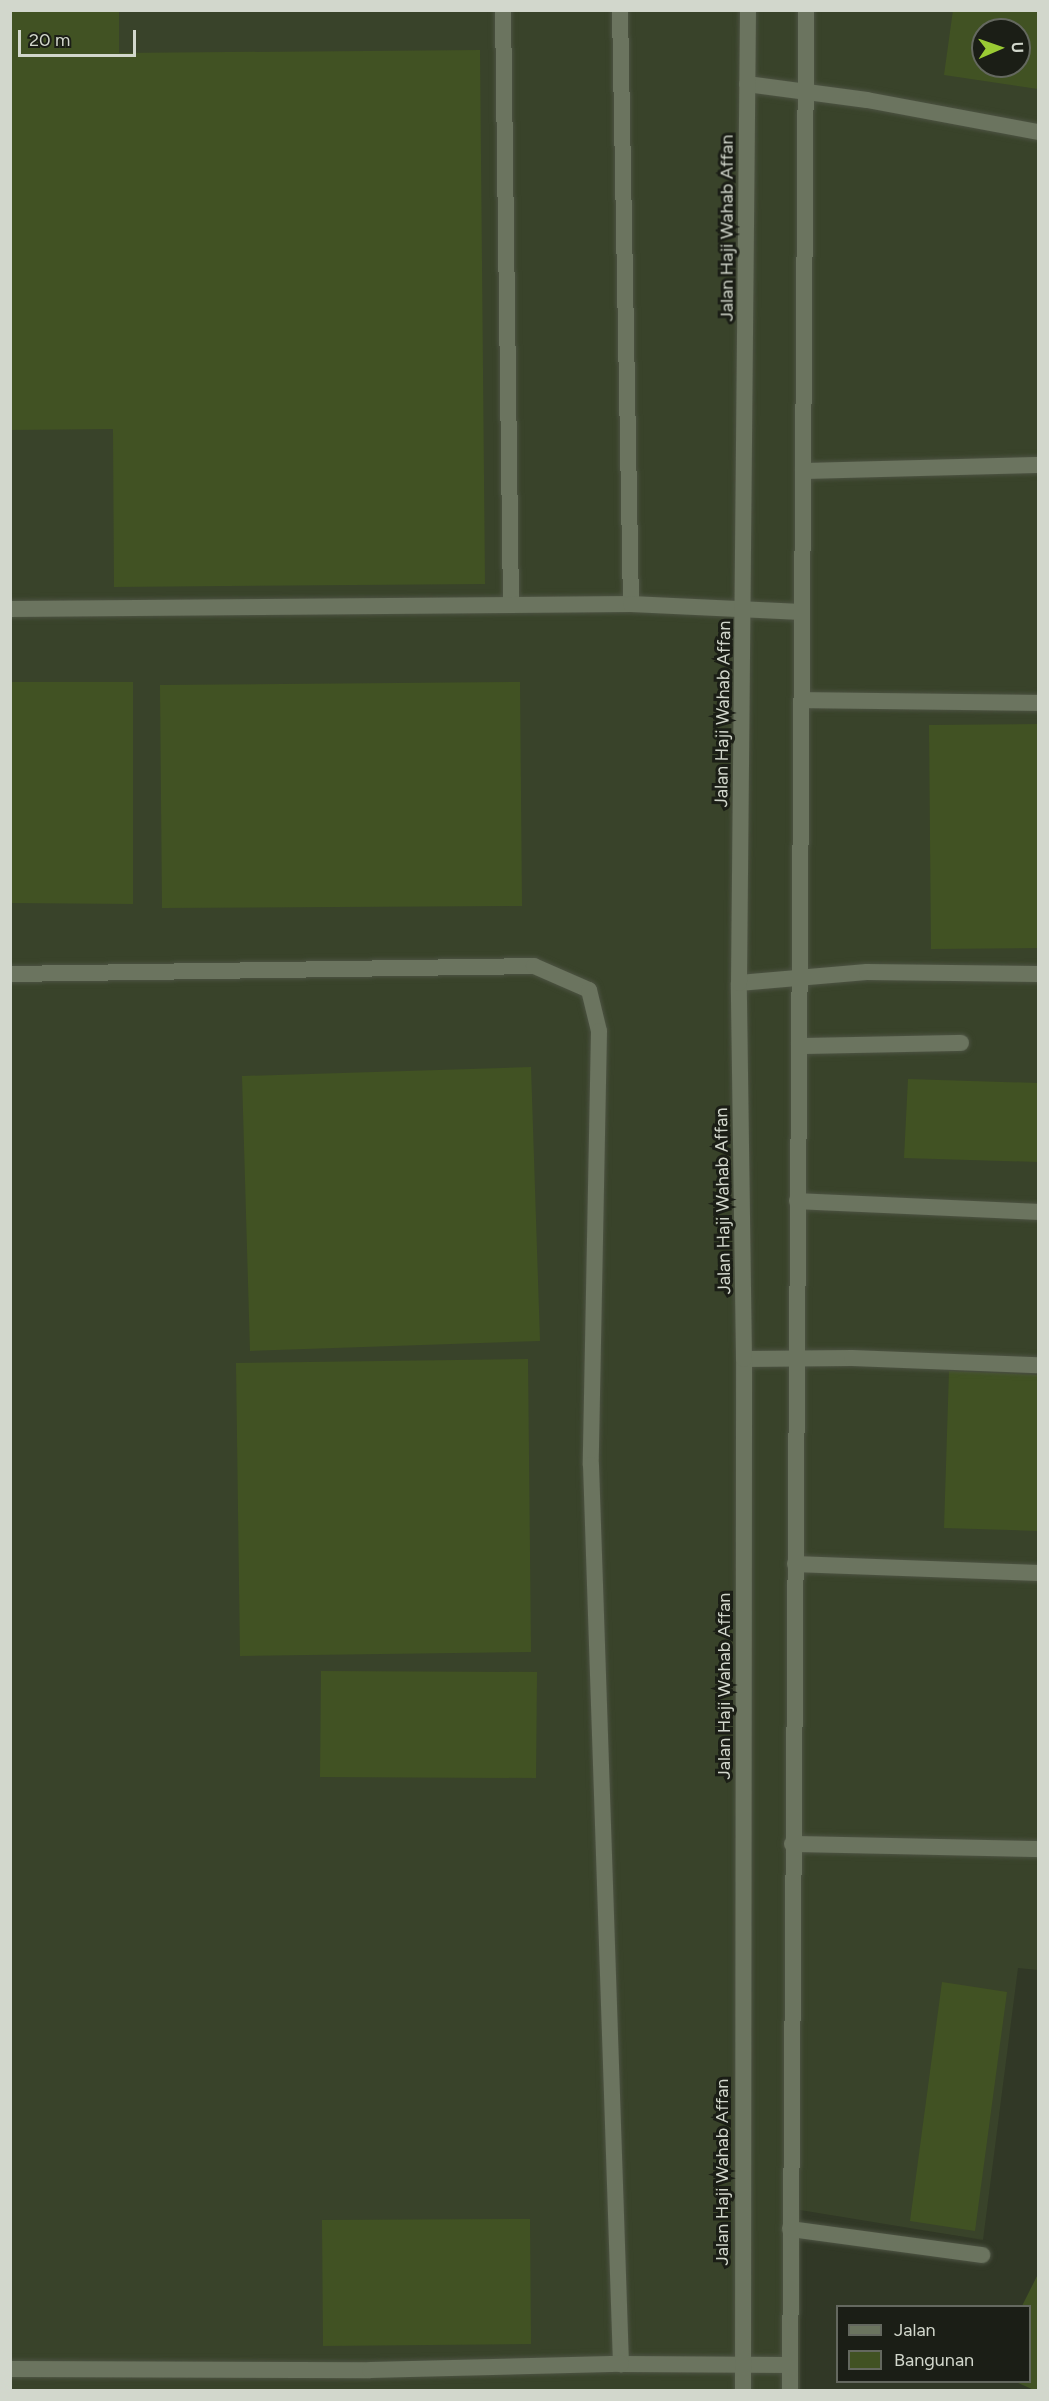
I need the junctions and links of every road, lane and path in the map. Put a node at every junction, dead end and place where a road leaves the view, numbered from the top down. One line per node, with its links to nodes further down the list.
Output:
1 (503, 10): 10 (street)
2 (620, 10): 11 (street)
3 (748, 10): 5 (street, Jalan Haji Wahab Affan)
4 (806, 10): 6 (street)
5 (747, 84): 6 (street); 13 (street, Jalan Haji Wahab Affan)
6 (806, 91): 7 (street); 9 (street)
7 (1038, 132)
8 (1038, 465): 9 (street)
9 (803, 471): 14 (street)
10 (510, 604): 11 (street); 12 (street)
11 (631, 604): 13 (street)
12 (10, 609)
13 (744, 610): 14 (street); 20 (street, Jalan Haji Wahab Affan)
14 (802, 612): 15 (street)
15 (801, 700): 16 (street); 19 (street)
16 (1038, 703)
17 (10, 974): 34 (street)
18 (1038, 974): 19 (street)
19 (799, 976): 20 (street); 22 (street)
20 (740, 983): 25 (street, Jalan Haji Wahab Affan)
21 (961, 1043): 22 (street)
22 (799, 1046): 23 (street)
23 (797, 1201): 24 (street); 26 (street)
24 (1038, 1212)
25 (744, 1359): 26 (street); 36 (street, Jalan Haji Wahab Affan)
26 (796, 1360): 27 (street); 28 (street)
27 (1038, 1365)
28 (795, 1564): 29 (street); 30 (street)
29 (1038, 1573)
30 (792, 1844): 31 (street); 32 (street)
31 (1038, 1850)
32 (790, 2229): 33 (street); 35 (street)
33 (982, 2255)
34 (621, 2364): 36 (street); 37 (street)
35 (789, 2365): 36 (street); 39 (street)
36 (743, 2367): 38 (street, Jalan Haji Wahab Affan)
37 (10, 2369)
38 (743, 2391)
39 (790, 2391)

